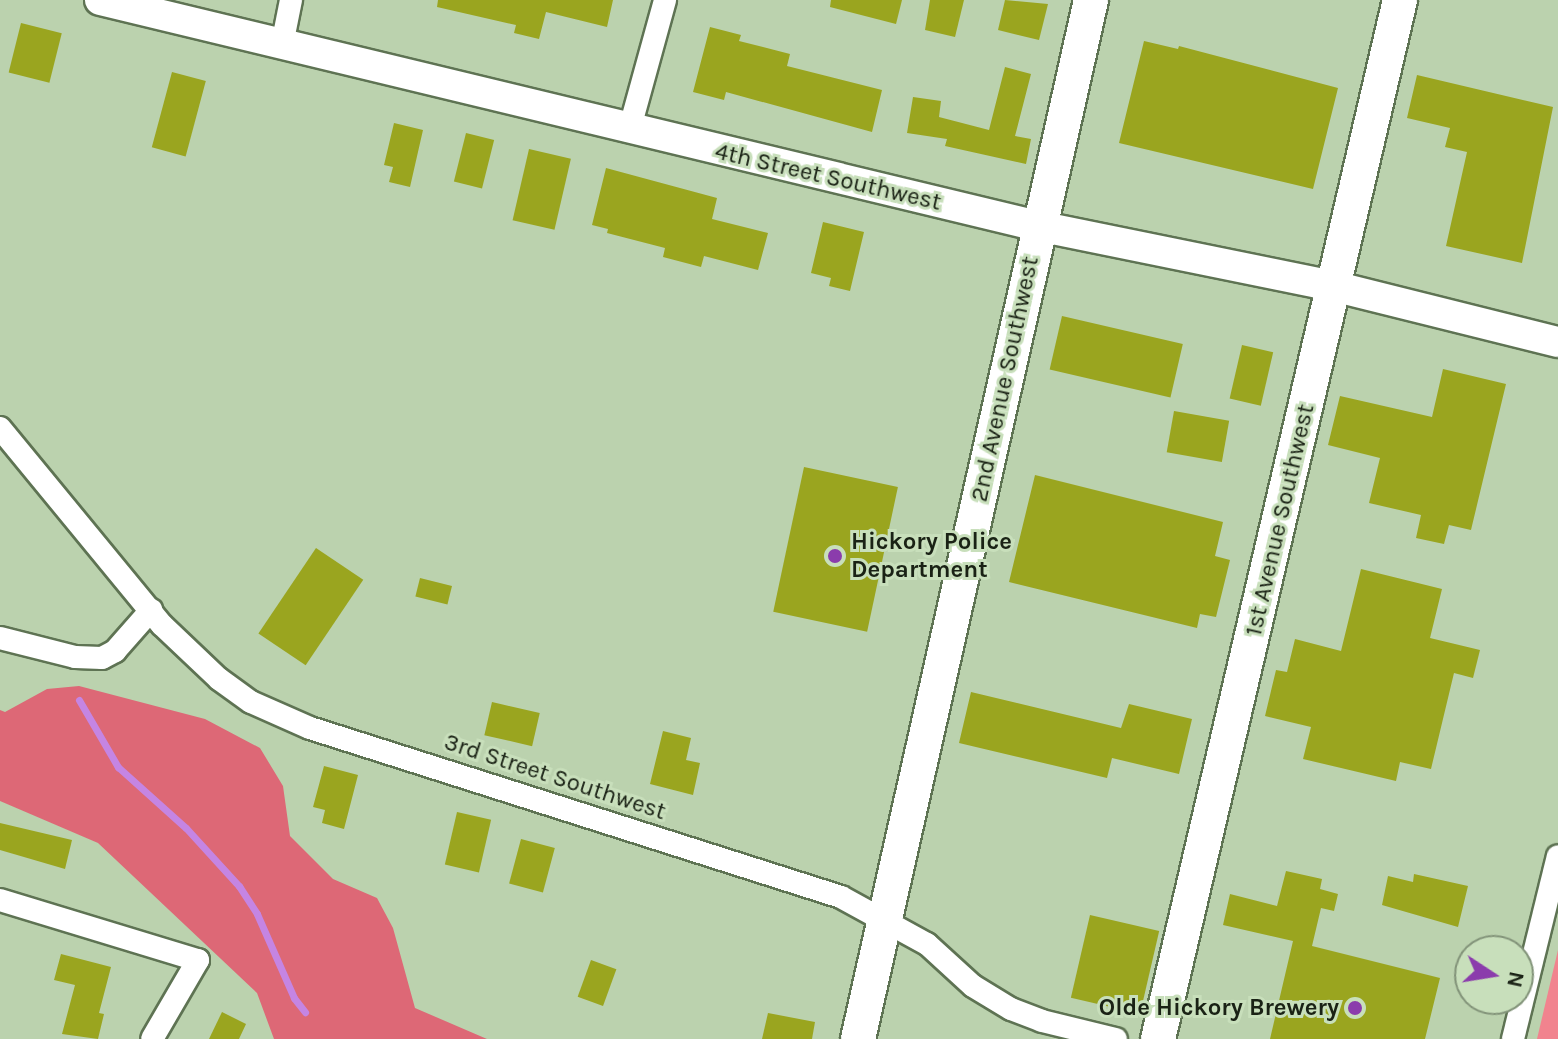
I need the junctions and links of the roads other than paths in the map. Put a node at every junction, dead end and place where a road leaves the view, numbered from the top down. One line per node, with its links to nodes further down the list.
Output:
1 (100, 0): 6 (main road, 4th Street Southwest)
2 (291, 0): 6 (street)
3 (665, 0): 7 (street)
4 (1091, 0): 8 (main road, 2nd Avenue Southwest)
5 (1400, 0): 9 (main road, 1st Avenue Southwest)
6 (282, 45): 7 (main road, 4th Street Southwest)
7 (629, 131): 8 (main road, 4th Street Southwest)
8 (1038, 226): 9 (main road, 4th Street Southwest); 16 (main road, 2nd Avenue Southwest)
9 (1333, 286): 10 (main road, 4th Street Southwest); 20 (main road, 1st Avenue Southwest)
10 (1558, 342)
11 (0, 428): 12 (street, 3rd Street Southwest)
12 (151, 610): 13 (street); 16 (street, 3rd Street Southwest)
13 (0, 638)
14 (1558, 856): 21 (street)
15 (0, 900): 17 (street)
16 (885, 919): 18 (main road, 2nd Avenue Southwest); 19 (street, 3rd Street Southwest)
17 (152, 1039)
18 (858, 1039)
19 (1116, 1039)
20 (1158, 1039)
21 (1513, 1039)

